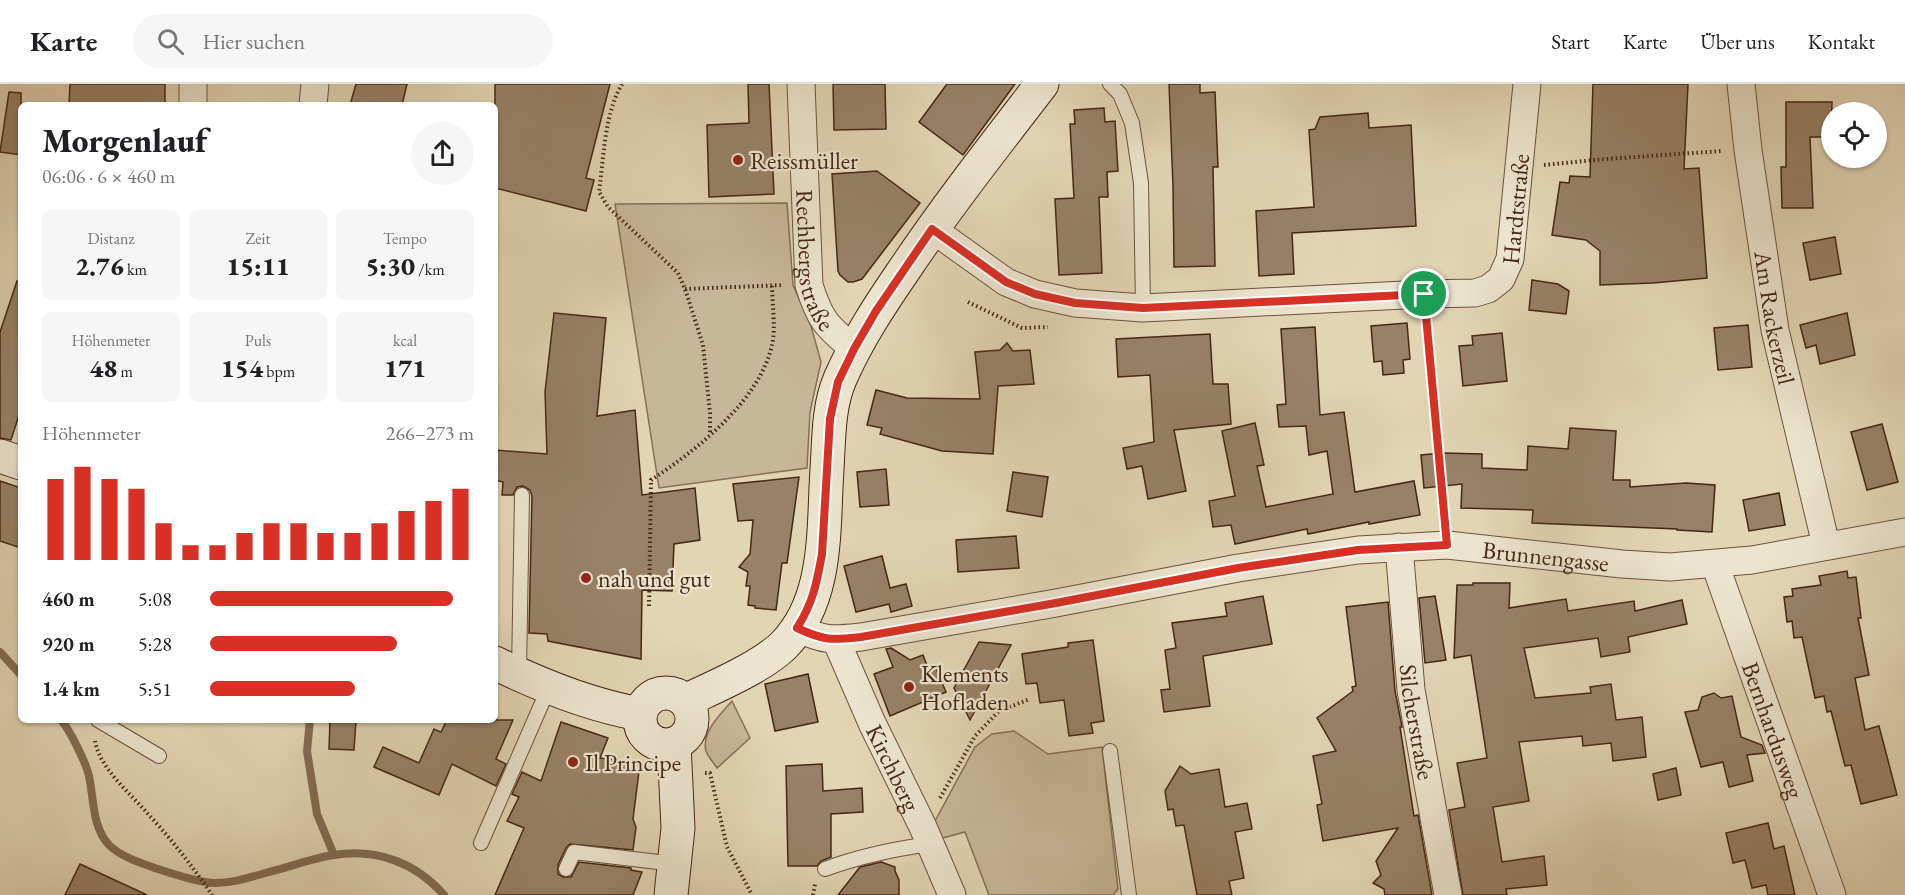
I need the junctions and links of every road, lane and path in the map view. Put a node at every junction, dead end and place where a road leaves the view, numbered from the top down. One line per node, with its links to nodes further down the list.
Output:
1 (193, 84): 9 (street)
2 (315, 84): 10 (street)
3 (621, 84): 16 (path)
4 (801, 84): 15 (street, Rechbergstraße)
5 (1042, 84): 13 (street)
6 (1110, 84): 18 (lane)
7 (1527, 84): 12 (street, Hardtstraße)
8 (1740, 84): 11 (street, Am Rackerzeil)
9 (194, 102)
10 (313, 102)
11 (1748, 150): 12 (path); 26 (street, Am Rackerzeil)
12 (1519, 167): 17 (street, Hardtstraße)
13 (932, 229): 18 (street, Hardtstraße); 19 (street)
14 (772, 285): 15 (path); 16 (path); 20 (path)
15 (809, 285): 19 (street, Rechbergstraße)
16 (685, 289): 20 (path)
17 (1424, 294): 18 (street, Hardtstraße); 25 (path)
18 (1143, 308)
19 (854, 349): 30 (street)
20 (710, 434): 29 (path)
21 (0, 456): 22 (street)
22 (18, 462)
23 (522, 495): 32 (lane)
24 (1905, 532): 26 (street, Brunnengasse)
25 (1447, 545): 27 (street, Brunnengasse); 28 (street, Brunnengasse)
26 (1826, 545): 28 (street, Brunnengasse)
27 (1399, 547): 31 (street, Brunnengasse); 51 (street, Silcherstraße)
28 (1715, 564): 52 (street, Bernhardusweg)
29 (649, 606)
30 (797, 628): 31 (street, Brunnengasse); 35 (street)
31 (836, 640): 42 (street, Kirchberg)
32 (507, 669): 33 (street)
33 (549, 687): 36 (street); 43 (lane)
34 (1030, 699): 42 (path)
35 (686, 701): 36 (street); 41 (street)
36 (640, 714): 41 (street)
37 (103, 723): 40 (lane)
38 (94, 738): 47 (path)
39 (1110, 751): 50 (lane)
40 (159, 756)
41 (675, 759): 46 (street); 48 (path)
42 (927, 836): 45 (lane); 49 (street, Kirchberg)
43 (481, 843)
44 (566, 869): 46 (lane)
45 (825, 869)
46 (673, 880)
47 (212, 895)
48 (752, 895)
49 (952, 895)
50 (1129, 895)
51 (1448, 895)
52 (1832, 895)

